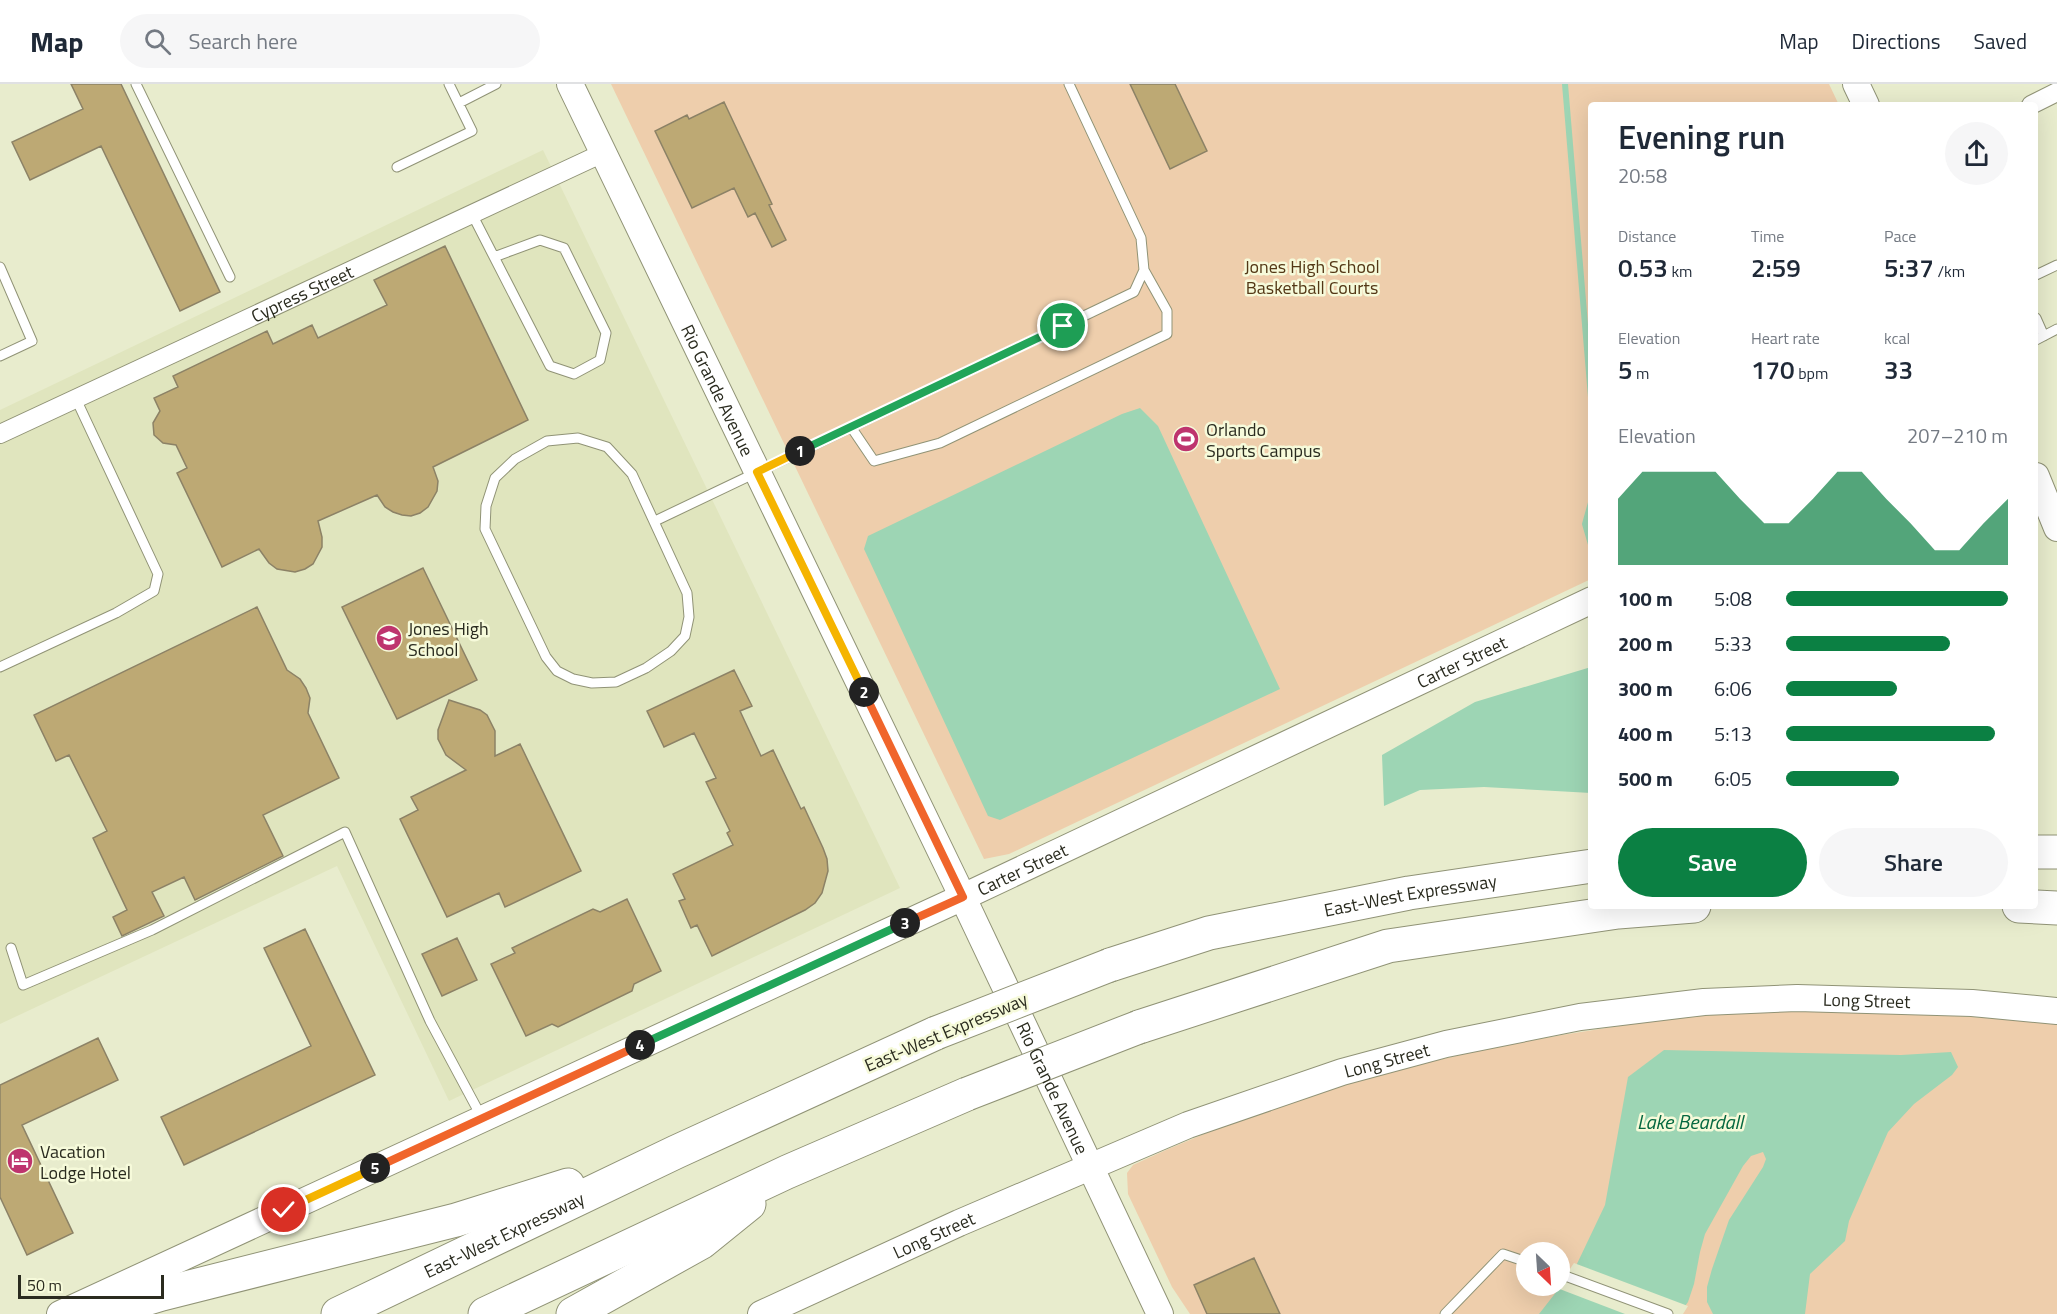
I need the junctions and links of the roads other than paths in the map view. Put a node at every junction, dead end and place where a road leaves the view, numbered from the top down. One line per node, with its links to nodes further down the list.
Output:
1 (136, 84): 19 (lane)
2 (449, 84): 10 (lane)
3 (496, 84): 10 (lane)
4 (570, 84): 11 (street, Rio Grande Avenue)
5 (1069, 84): 17 (lane)
6 (1856, 84): 8 (street)
7 (2057, 92): 9 (street)
8 (1865, 102)
9 (2037, 102)
10 (459, 103): 12 (lane)
11 (603, 153): 13 (street, Cypress Street); 27 (street, Rio Grande Avenue)
12 (397, 167)
13 (472, 214): 14 (lane); 24 (street, Cypress Street)
14 (494, 257): 14 (lane)
15 (2057, 265): 18 (lane)
16 (0, 267): 20 (lane)
17 (1144, 270): 25 (lane); 25 (lane)
18 (2038, 274)
19 (230, 277)
20 (4, 288): 23 (lane)
21 (2057, 329): 22 (lane)
22 (2040, 338)
23 (0, 356)
24 (76, 399): 26 (street, Cypress Street); 33 (lane)
25 (851, 427): 27 (lane)
26 (0, 434)
27 (757, 472): 30 (lane); 37 (street, Rio Grande Avenue)
28 (2038, 479): 29 (street)
29 (2052, 501): 31 (street)
30 (655, 520): 30 (lane)
31 (2057, 528)
32 (1588, 602): 37 (street, Carter Street)
33 (0, 667)
34 (2038, 852): 35 (highway)
35 (2057, 852)
36 (1588, 867): 44 (highway, East-West Expressway, bridge)
37 (963, 897): 43 (street, Carter Street); 45 (street, Rio Grande Avenue)
38 (2038, 907): 39 (highway)
39 (2057, 908)
40 (1656, 909): 46 (highway, bridge)
41 (11, 948): 43 (lane)
42 (2057, 1011): 45 (street, Long Street)
43 (482, 1118): 49 (street, Carter Street)
44 (676, 1152): 50 (highway); 51 (highway, East-West Expressway)
45 (1091, 1167): 54 (street, Long Street); 55 (street, Rio Grande Avenue)
46 (787, 1172): 52 (highway); 53 (highway)
47 (1516, 1259): 56 (lane)
48 (1570, 1278): 57 (lane)
49 (60, 1314)
50 (95, 1314)
51 (338, 1314)
52 (485, 1314)
53 (573, 1314)
54 (761, 1314)
55 (1160, 1314)
56 (1445, 1314)
57 (1668, 1314)

